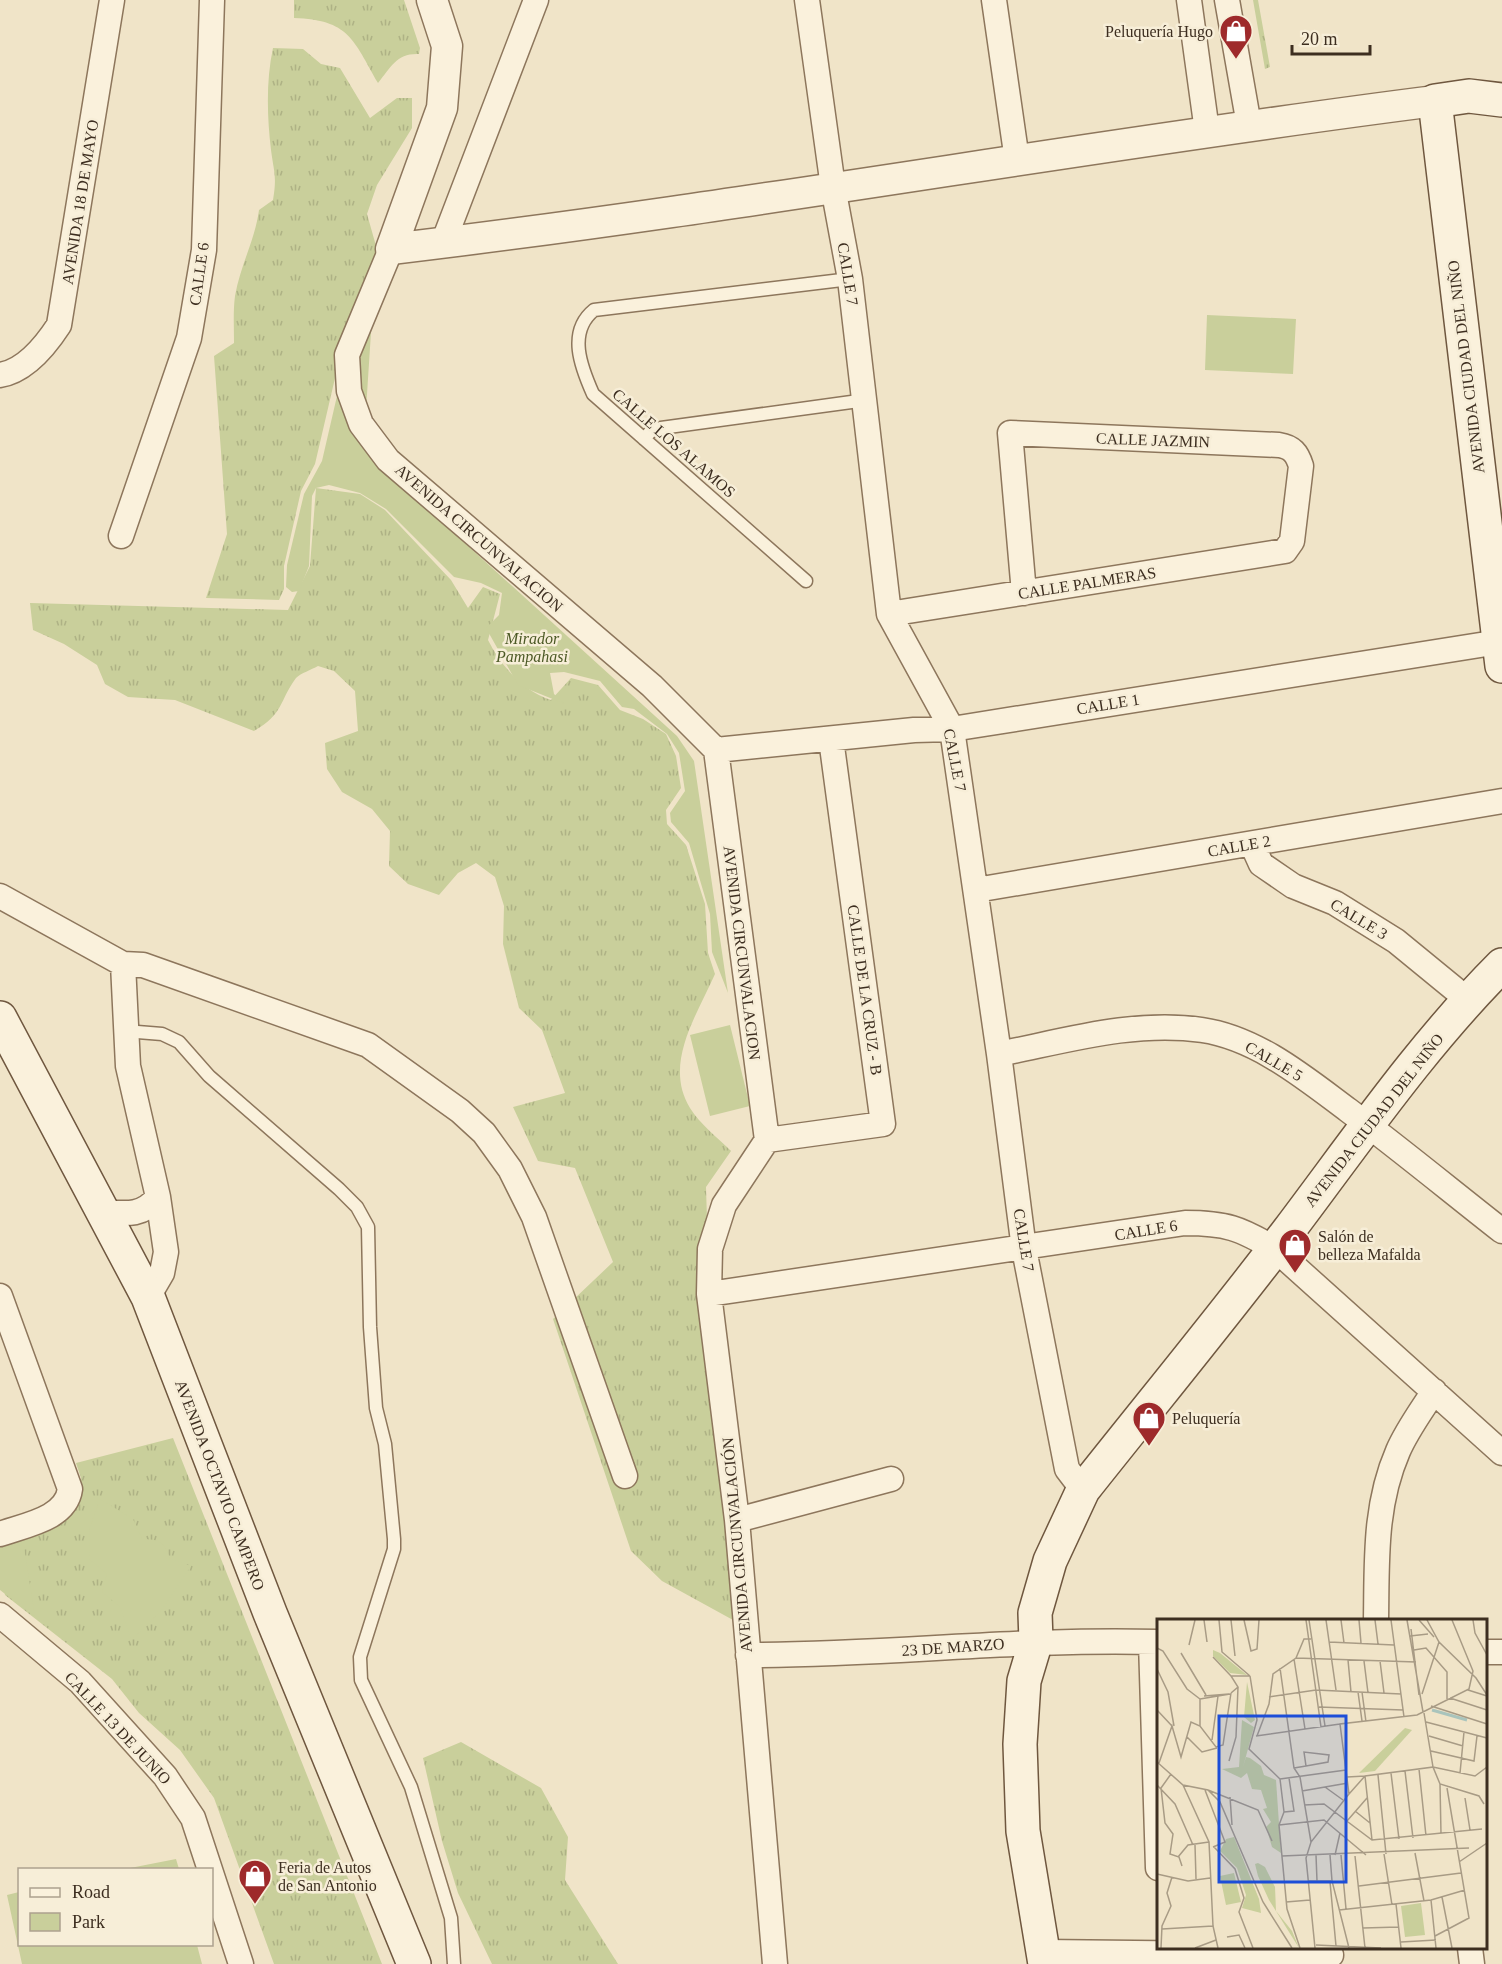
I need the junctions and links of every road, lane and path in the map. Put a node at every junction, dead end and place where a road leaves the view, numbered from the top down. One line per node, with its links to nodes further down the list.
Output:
1 (112, 0): 20 (street, AVENIDA 18 DE MAYO)
2 (212, 0): 23 (street, CALLE 6)
3 (432, 0): 18 (street)
4 (536, 0): 17 (street)
5 (807, 0): 16 (street, CALLE 7)
6 (994, 0): 15 (street)
7 (1189, 0): 14 (street)
8 (1227, 0): 13 (street)
9 (1502, 82): 10 (main road)
10 (1469, 96): 11 (main road); 12 (main road)
11 (1502, 100)
12 (1435, 101): 13 (street); 28 (main road, AVENIDA CIUDAD DEL NIÑO)
13 (1249, 124): 14 (street)
14 (1207, 131): 15 (street)
15 (1017, 160): 16 (street)
16 (833, 187): 17 (street); 19 (street, CALLE 7)
17 (443, 243): 18 (street)
18 (391, 249): 31 (street, AVENIDA CIRCUNVALACION)
19 (850, 279): 21 (street, CALLE 7); 22 (lane, CALLE LOS ALAMOS)
20 (0, 375)
21 (866, 400): 22 (lane); 27 (street, CALLE 7)
22 (644, 439): 25 (lane, CALLE LOS ALAMOS)
23 (121, 536)
24 (1284, 551): 26 (street, CALLE PALMERAS); 26 (street, CALLE JAZMIN)
25 (806, 581)
26 (1024, 593): 27 (street, CALLE PALMERAS)
27 (889, 614): 29 (street, CALLE 7)
28 (1500, 654): 29 (street, CALLE 1)
29 (952, 729): 30 (street, CALLE 1); 34 (street, CALLE 7)
30 (831, 739): 31 (street, CALLE 1); 43 (street, CALLE DE LA CRUZ - B)
31 (716, 750): 43 (street, AVENIDA CIRCUNVALACION)
32 (1502, 801): 33 (street, CALLE 2)
33 (1252, 844): 34 (street, CALLE 2); 38 (street, CALLE 3)
34 (976, 890): 41 (street, CALLE 7)
35 (0, 896): 36 (street)
36 (123, 964): 40 (street); 54 (street)
37 (1502, 965): 38 (main road, AVENIDA CIUDAD DEL NIÑO)
38 (1468, 1000): 42 (main road, AVENIDA CIUDAD DEL NIÑO)
39 (0, 1018): 45 (main road, AVENIDA OCTAVIO CAMPERO)
40 (125, 1031): 44 (street); 73 (lane)
41 (999, 1054): 42 (street, CALLE 5); 47 (street, CALLE 7)
42 (1368, 1125): 46 (street, CALLE 5); 48 (main road, AVENIDA CIUDAD DEL NIÑO)
43 (767, 1140): 49 (street, AVENIDA CIRCUNVALACIÓN)
44 (158, 1197): 45 (street); 51 (street)
45 (105, 1212): 51 (main road, AVENIDA OCTAVIO CAMPERO)
46 (1502, 1232)
47 (1024, 1249): 48 (street, CALLE 6); 49 (street, CALLE 6); 56 (street, CALLE 7)
48 (1275, 1249): 52 (street, CALLE 6); 56 (main road, AVENIDA CIUDAD DEL NIÑO)
49 (709, 1293): 57 (street, AVENIDA CIRCUNVALACIÓN)
50 (0, 1296): 58 (street)
51 (148, 1297): 72 (main road, AVENIDA OCTAVIO CAMPERO)
52 (1434, 1391): 53 (street, CALLE 6); 60 (street)
53 (1502, 1453)
54 (625, 1476)
55 (891, 1479): 57 (street)
56 (1083, 1490): 61 (main road, AVENIDA CIUDAD DEL NIÑO)
57 (737, 1520): 63 (street, AVENIDA CIRCUNVALACIÓN)
58 (0, 1534)
59 (0, 1615): 65 (street, CALLE 13 DE JUNIO)
60 (1376, 1619)
61 (1036, 1641): 62 (street, 23 DE MARZO); 63 (street, 23 DE MARZO); 70 (main road, AVENIDA CIUDAD DEL NIÑO)
62 (1155, 1642): 64 (street)
63 (748, 1656): 74 (street, AVENIDA CIRCUNVALACIÓN)
64 (1157, 1793)
65 (209, 1868)
66 (213, 1879): 71 (street, CALLE 13 DE JUNIO)
67 (1470, 1949): 75 (street)
68 (1161, 1950): 69 (street); 70 (street)
69 (1323, 1957)
70 (1044, 1958)
71 (241, 1964)
72 (414, 1964)
73 (454, 1964)
74 (775, 1964)
75 (1472, 1964)

